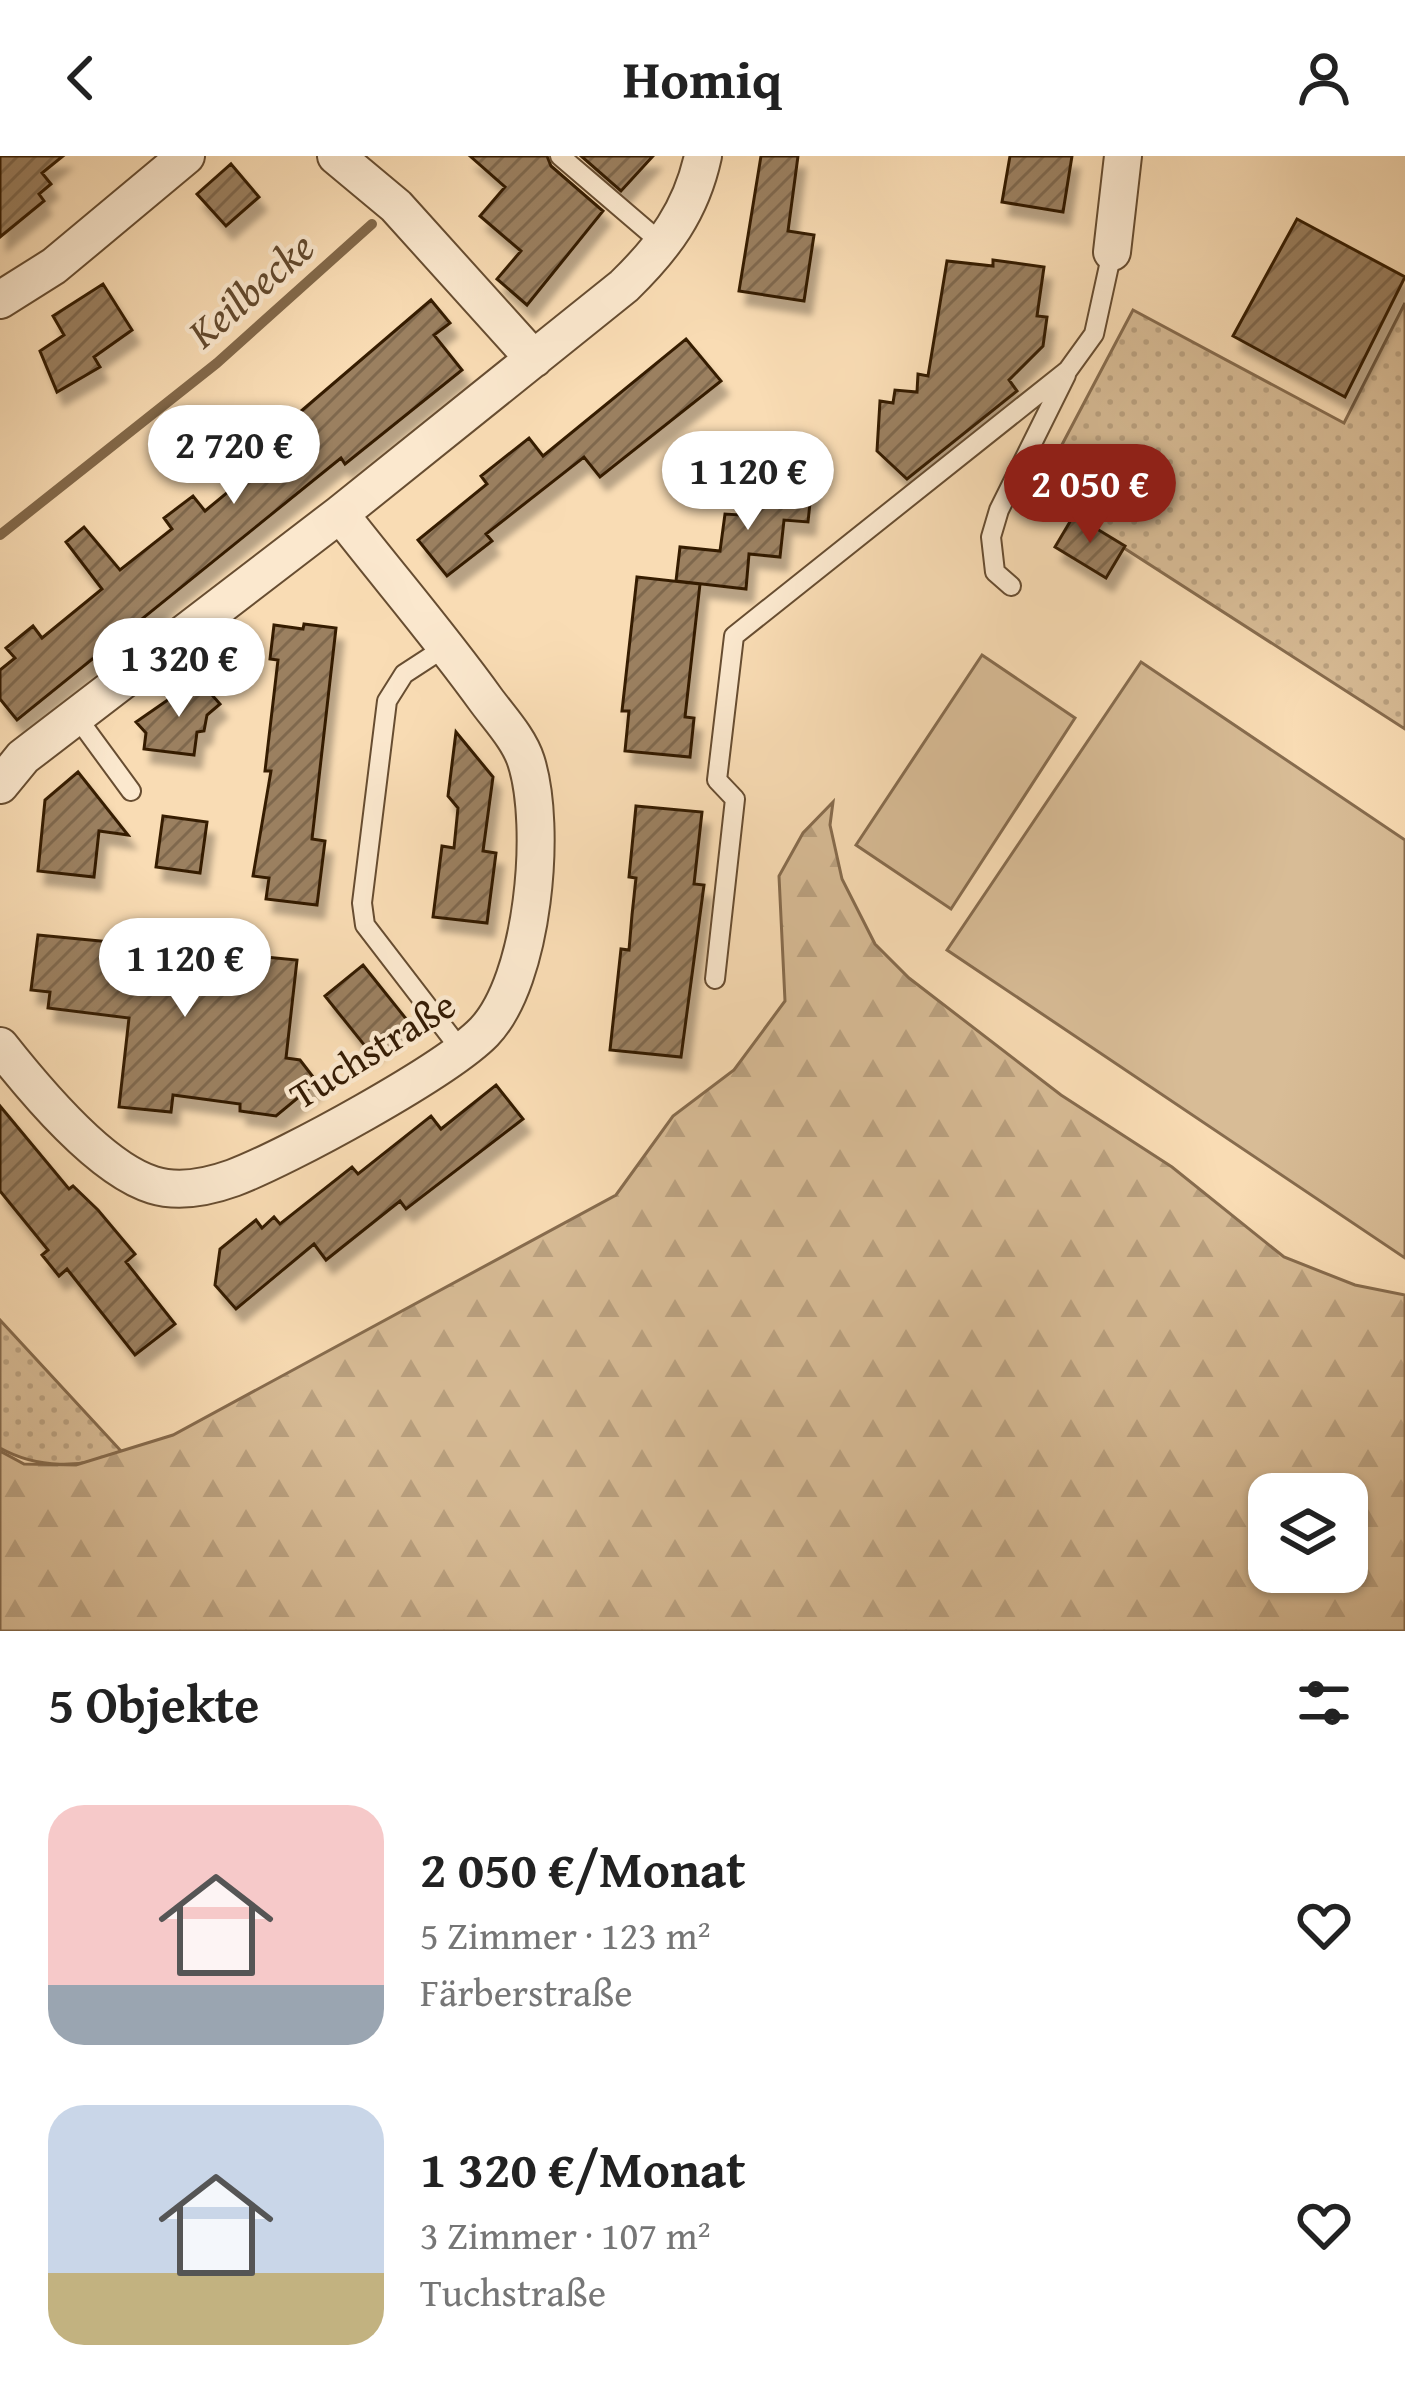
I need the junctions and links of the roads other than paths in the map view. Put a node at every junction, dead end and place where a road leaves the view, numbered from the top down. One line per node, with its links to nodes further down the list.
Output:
1 (186, 156): 8 (street)
2 (336, 156): 9 (street)
3 (560, 156): 6 (lane)
4 (703, 156): 6 (street)
5 (1123, 156): 7 (street)
6 (664, 245): 9 (street)
7 (1112, 252): 10 (lane)
8 (0, 300)
9 (534, 359): 11 (street)
10 (1068, 370): 12 (lane); 17 (lane)
11 (340, 514): 13 (street, Tuchstraße); 14 (street)
12 (1011, 586)
13 (447, 646): 19 (street, Tuchstraße); 19 (lane)
14 (76, 716): 15 (street); 16 (lane)
15 (0, 785)
16 (131, 791)
17 (715, 980)
18 (0, 1046): 19 (street, Tuchstraße)
19 (461, 1050)

